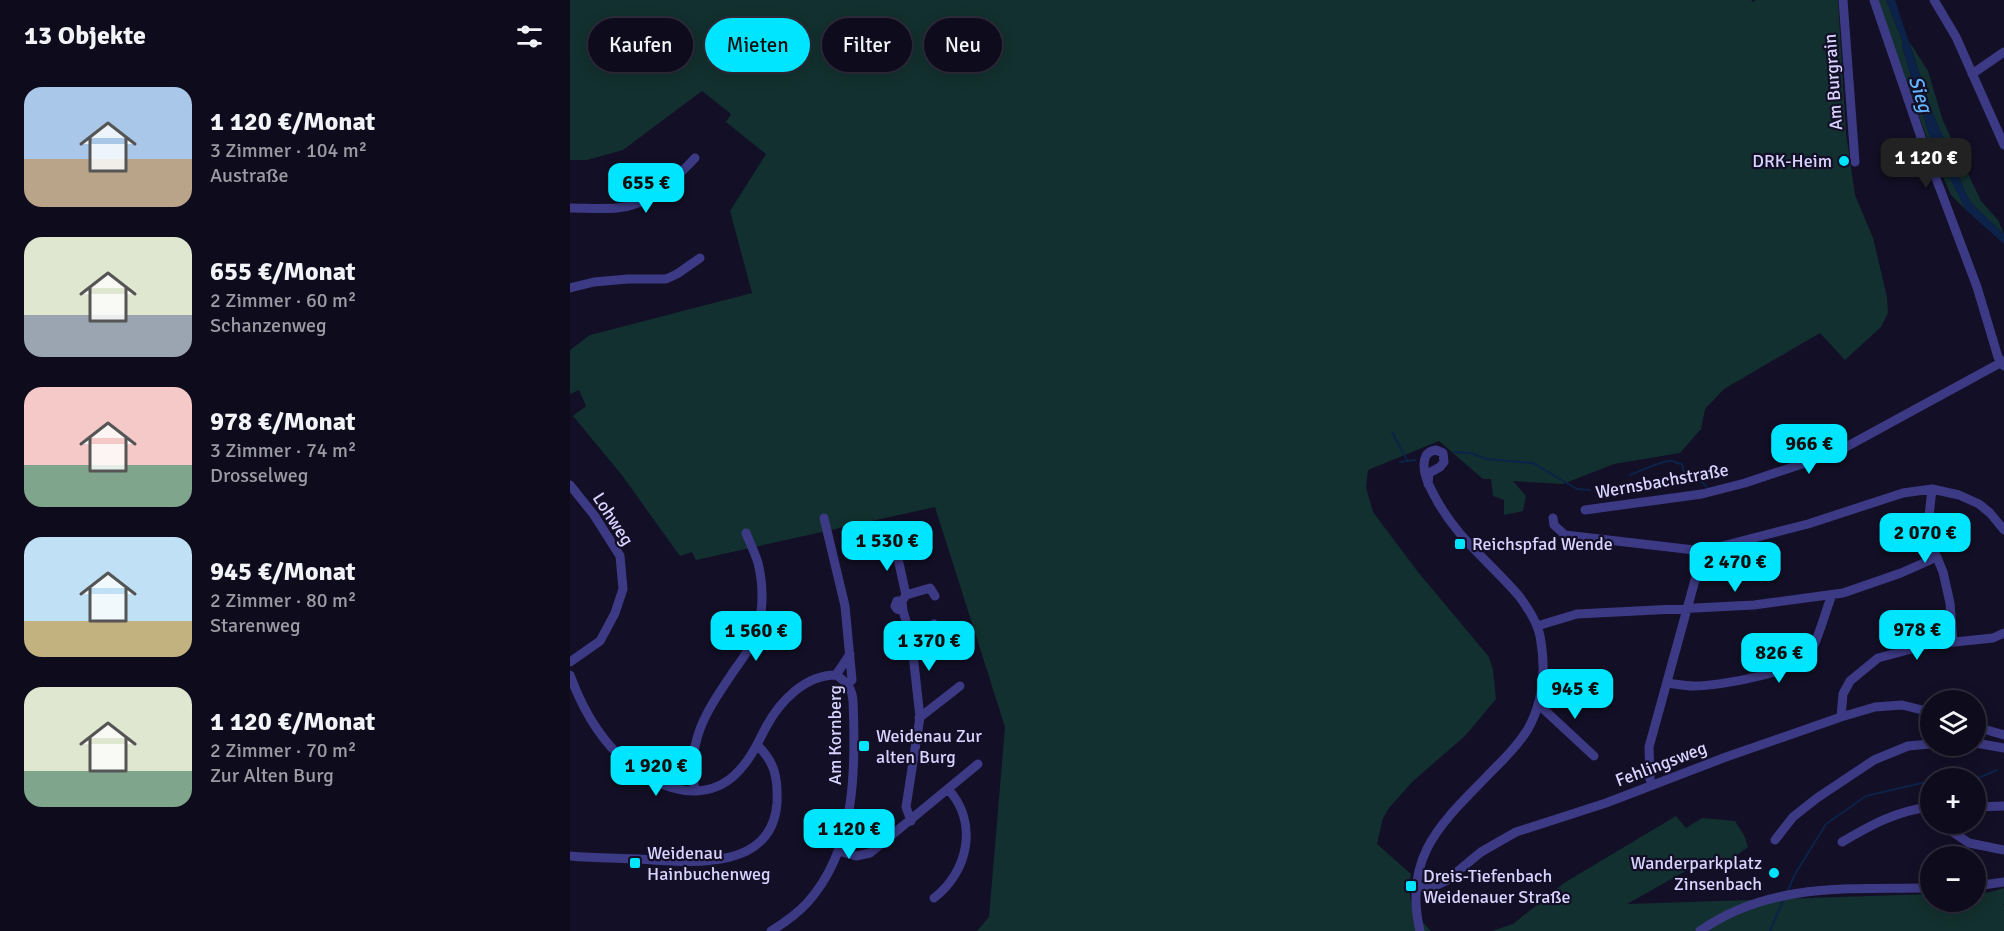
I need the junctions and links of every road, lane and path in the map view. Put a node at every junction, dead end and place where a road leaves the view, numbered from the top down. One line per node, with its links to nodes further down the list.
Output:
1 (1844, 0): 8 (street, Am Burgrain)
2 (1874, 0): 12 (street)
3 (1934, 0): 5 (street)
4 (2004, 52): 5 (street)
5 (1972, 74): 6 (street)
6 (2004, 145)
7 (694, 158): 9 (street)
8 (1855, 162)
9 (570, 208)
10 (700, 258): 11 (street)
11 (570, 288)
12 (2003, 363): 16 (street, Wernsbachstraße)
13 (1428, 484): 28 (street)
14 (570, 485): 34 (street, Lohweg)
15 (1932, 489): 19 (street); 22 (street); 23 (street)
16 (1585, 510)
17 (824, 518): 33 (street, Am Kornberg)
18 (1553, 518): 22 (street)
19 (2004, 530)
20 (746, 533): 54 (street)
21 (895, 545): 26 (street)
22 (1703, 551): 27 (street)
23 (1937, 557): 24 (street); 31 (street)
24 (1832, 594): 27 (street); 37 (street)
25 (935, 596): 26 (street)
26 (904, 602): 32 (street)
27 (1686, 610): 28 (street); 37 (street)
28 (1538, 626): 40 (street)
29 (2004, 633): 31 (street)
30 (950, 636): 32 (street)
31 (1953, 641): 42 (street)
32 (912, 642): 43 (street)
33 (850, 654): 36 (street, Am Kornberg); 38 (street, Am Kornberg)
34 (570, 662)
35 (570, 675): 54 (street)
36 (836, 675): 38 (street); 46 (street)
37 (1667, 683): 52 (street)
38 (848, 684): 63 (street, Am Kornberg)
39 (960, 686): 43 (street)
40 (1538, 704): 50 (street); 67 (street)
41 (1920, 710): 42 (street, Fehlingsweg)
42 (1841, 717): 52 (street, Fehlingsweg)
43 (919, 718): 58 (street)
44 (1986, 730): 45 (street)
45 (2004, 735)
46 (757, 745): 54 (street); 64 (street)
47 (1920, 745): 60 (street)
48 (1986, 745): 49 (street)
49 (2004, 748)
50 (1594, 756)
51 (978, 764): 53 (street)
52 (1652, 784): 67 (street, Fehlingsweg)
53 (948, 789): 58 (street); 69 (street)
54 (695, 791)
55 (2004, 806): 56 (street)
56 (1986, 807)
57 (1920, 809): 61 (street)
58 (911, 821): 63 (street)
59 (1956, 834): 62 (street)
60 (1775, 840)
61 (1842, 842)
62 (2004, 850)
63 (839, 851): 70 (street, Am Kornberg)
64 (570, 856)
65 (2004, 882): 66 (street)
66 (1986, 885)
67 (1417, 887): 71 (street)
68 (1920, 888): 72 (street)
69 (934, 898)
70 (771, 931)
71 (1420, 931)
72 (1700, 931)

